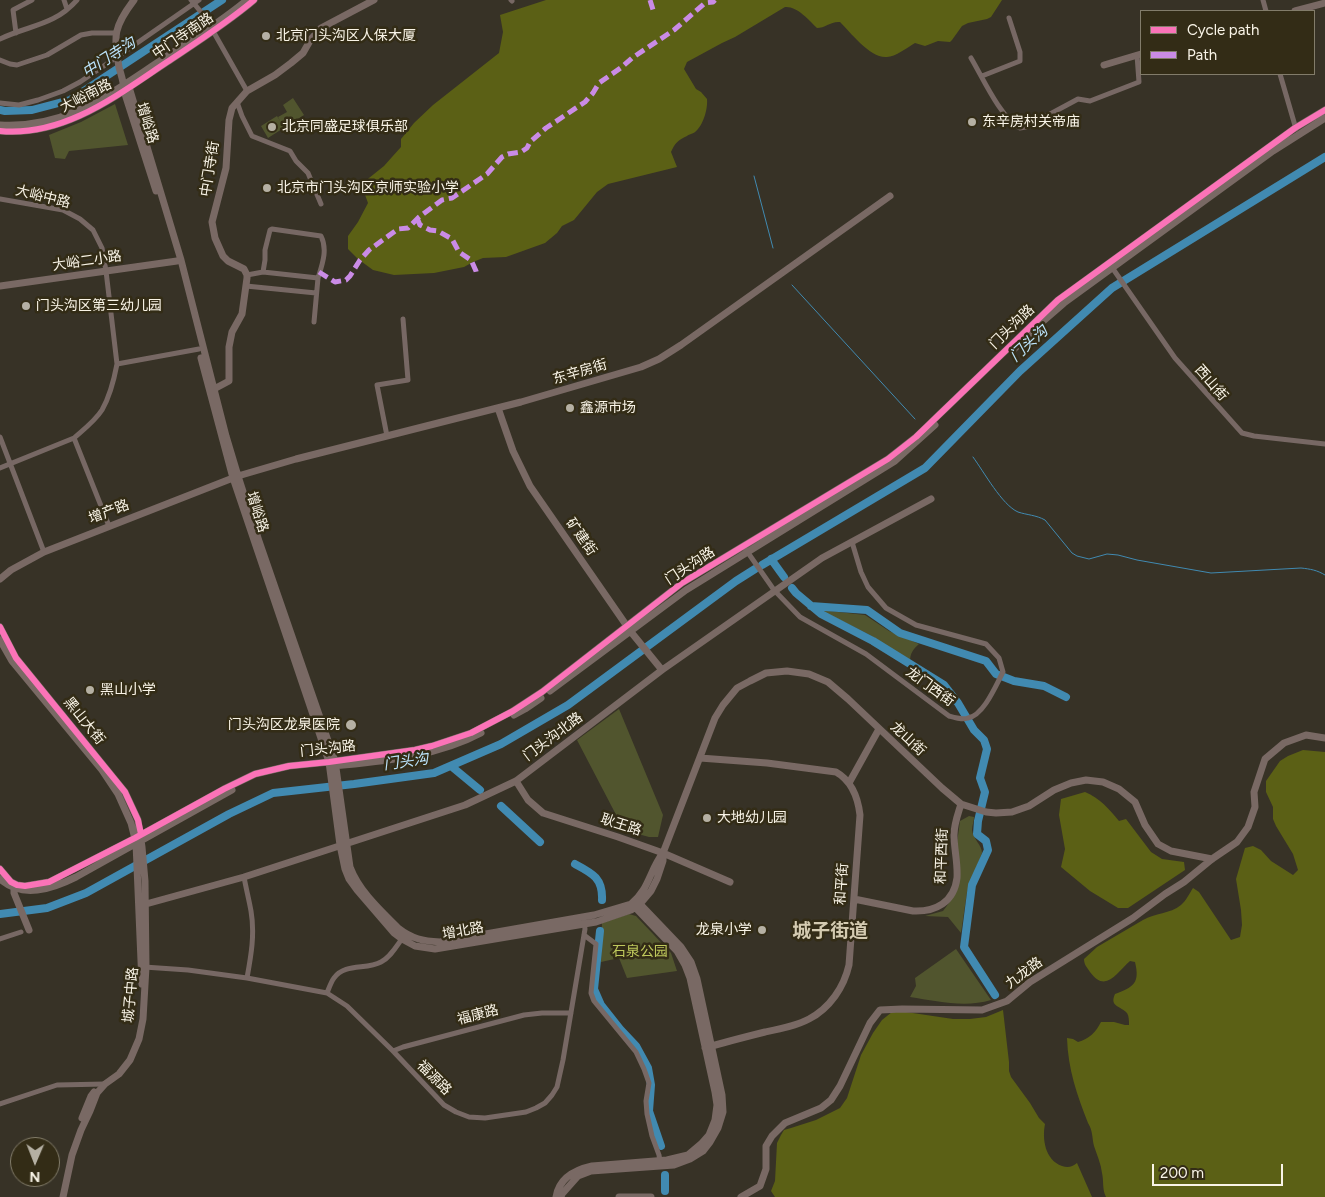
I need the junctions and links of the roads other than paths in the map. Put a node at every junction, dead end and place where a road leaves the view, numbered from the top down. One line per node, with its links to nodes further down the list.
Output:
1 (32, 0): 14 (street)
2 (64, 0): 10 (street)
3 (76, 0): 10 (street)
4 (134, 0): 15 (street)
5 (247, 0): 13 (street, 中门寺南路)
6 (254, 0): 13 (street, 中门寺南路)
7 (374, 0): 25 (street, 中门寺街)
8 (195, 2): 13 (street); 20 (street)
9 (1325, 3): 11 (street)
10 (67, 9): 14 (street)
11 (1299, 10)
12 (1009, 18): 23 (street)
13 (212, 29): 24 (street, 中门寺南路); 25 (street)
14 (16, 33): 16 (street)
15 (115, 33): 19 (street); 20 (street)
16 (0, 40)
17 (1139, 54): 21 (street); 23 (street)
18 (971, 58): 23 (street)
19 (0, 60)
20 (118, 60): 24 (street); 27 (street)
21 (1104, 65)
22 (1280, 75): 32 (street)
23 (982, 76)
24 (126, 87): 30 (street, 大峪南路); 31 (street, 大峪南路); 36 (street, 增峪路); 49 (street, 增峪路)
25 (247, 91): 26 (street, 中门寺街)
26 (236, 102): 35 (street); 40 (street, 中门寺街)
27 (0, 103)
28 (1325, 110): 32 (street, 门头沟路)
29 (1325, 118): 32 (street, 门头沟路)
30 (0, 125)
31 (0, 130)
32 (1297, 131): 37 (street, 门头沟路)
33 (890, 196): 50 (street, 东辛房街)
34 (0, 199): 38 (street, 大峪中路)
35 (321, 204)
36 (177, 261): 38 (street, 大峪二小路); 47 (street, 增峪路)
37 (1111, 266): 54 (street, 西山街); 61 (street, 门头沟路)
38 (106, 271): 42 (street, 大峪二小路); 48 (street, 大峪中路)
39 (263, 272): 40 (street); 41 (street); 41 (street)
40 (247, 274): 43 (street)
41 (318, 278): 44 (street)
42 (0, 286)
43 (246, 286): 44 (street); 49 (street)
44 (316, 293): 46 (street)
45 (403, 319): 51 (street)
46 (314, 322)
47 (200, 350): 48 (street); 57 (street, 增峪路)
48 (118, 364): 53 (street)
49 (214, 389): 57 (street, 增峪路)
50 (498, 408): 51 (street, 东辛房街); 66 (street, 矿建街)
51 (387, 436): 57 (street, 东辛房街)
52 (0, 437): 55 (street)
53 (74, 438): 55 (street); 59 (street)
54 (1325, 444)
55 (10, 464): 56 (street); 62 (street)
56 (0, 468)
57 (235, 477): 59 (street, 增产路); 72 (street, 增峪路)
58 (931, 499): 60 (street, 门头沟北路)
59 (109, 526): 62 (street, 增产路)
60 (852, 542): 64 (street, 门头沟北路); 64 (street, 龙门西街)
61 (745, 550): 64 (street, 龙门西街); 66 (street, 门头沟路)
62 (44, 552): 63 (street, 增产路)
63 (0, 579)
64 (774, 590): 68 (street, 门头沟北路)
65 (0, 627): 76 (street, 黑山大街)
66 (631, 631): 68 (street, 矿建街); 72 (street, 门头沟路)
67 (0, 640): 76 (street, 黑山大街)
68 (662, 670): 73 (street, 门头沟北路)
69 (879, 729): 71 (street, 龙山街); 74 (street); 75 (street, 龙山街)
70 (1325, 738): 79 (street, 九龙路)
71 (700, 758): 74 (street); 78 (street, 龙山街)
72 (333, 764): 76 (street, 门头沟路); 77 (street, 增北路)
73 (516, 781): 77 (street, 门头沟北路); 78 (street, 耿王路)
74 (849, 783): 86 (street, 和平街)
75 (961, 804): 79 (street, 龙山街); 86 (street, 和平西街)
76 (138, 839): 84 (street, 城子中路); 85 (street, 门头沟路)
77 (343, 844): 81 (street, 门头沟北路); 93 (street, 增北路)
78 (663, 853): 83 (street, 耿王路); 88 (street, 龙山街)
79 (1212, 859): 110 (street, 九龙路)
80 (0, 869): 85 (street)
81 (244, 876): 87 (street, 门头沟北路); 96 (street)
82 (0, 879): 85 (street)
83 (730, 882)
84 (142, 883): 87 (street, 城子中路); 95 (street, 城子中路)
85 (14, 886): 90 (street)
86 (854, 900): 99 (street, 和平街)
87 (146, 904): 95 (street, 城子中路)
88 (636, 904): 89 (street, 增北路); 99 (street)
89 (584, 920): 92 (street, 福源路); 93 (street, 增北路)
90 (28, 927)
91 (21, 932): 94 (street)
92 (584, 935): 98 (street, 福源路); 103 (street)
93 (403, 936): 97 (street)
94 (0, 938)
95 (144, 967): 96 (street, 福源路); 101 (street, 城子中路)
96 (247, 978): 97 (street, 福源路)
97 (327, 993): 100 (street, 福源路)
98 (571, 1013): 100 (street, 福康路); 100 (street, 福源路)
99 (708, 1047): 103 (street); 107 (street)
100 (393, 1051)
101 (103, 1084): 102 (street); 104 (street, 城子中路); 105 (street, 城子中路)
102 (0, 1104)
103 (660, 1161): 106 (street)
104 (58, 1197)
105 (63, 1197)
106 (556, 1197)
107 (562, 1197)
108 (619, 1197): 109 (street)
109 (651, 1197)
110 (741, 1197)

